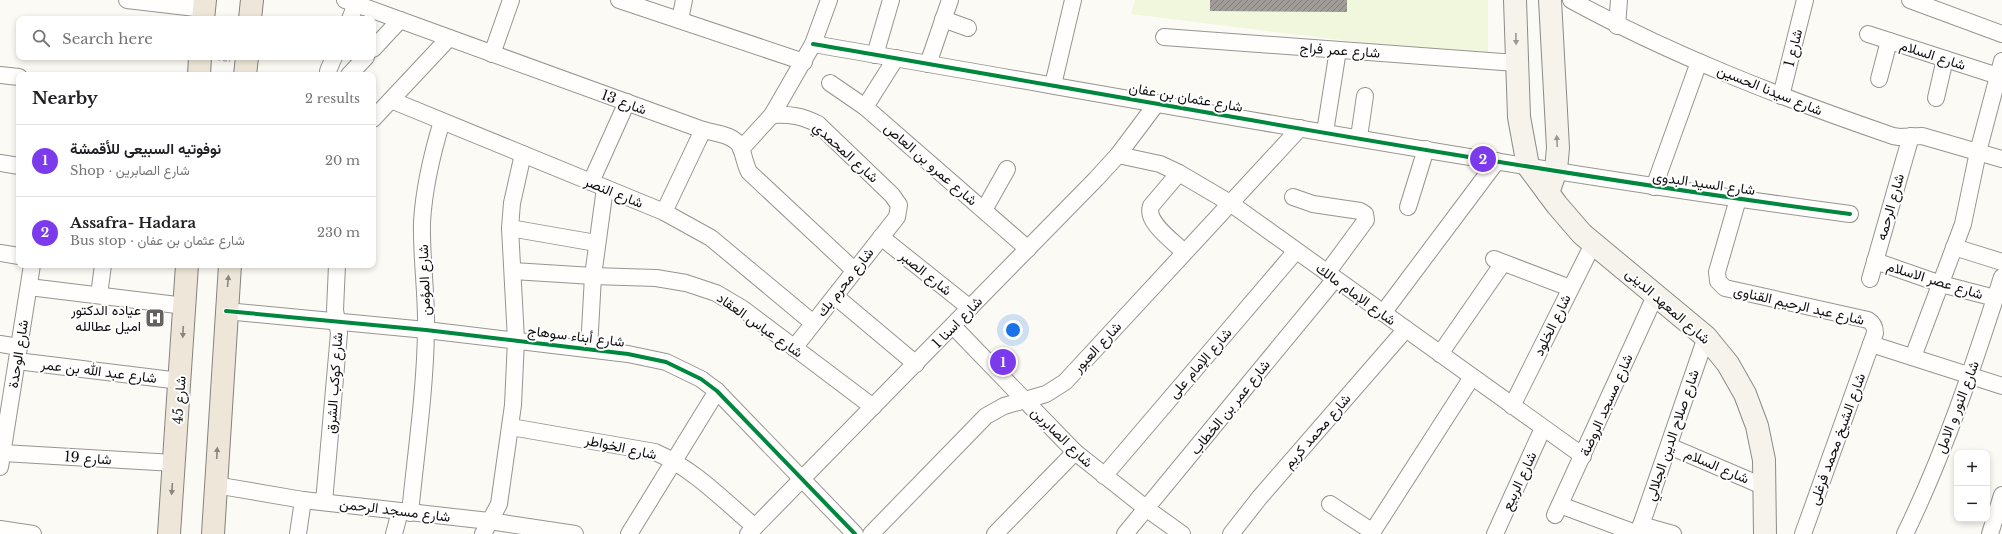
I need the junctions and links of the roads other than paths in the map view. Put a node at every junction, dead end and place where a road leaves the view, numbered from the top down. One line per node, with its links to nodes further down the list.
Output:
1 (126, 0): 17 (street)
2 (252, 0): 18 (main road)
3 (511, 0): 33 (street)
4 (619, 0): 22 (street)
5 (684, 0): 22 (street)
6 (830, 0): 30 (street)
7 (891, 0): 34 (street)
8 (950, 0): 20 (street)
9 (1073, 0): 50 (street)
10 (1515, 0): 41 (street, شارع المعهد الدينى, one-way to 41)
11 (1550, 0): 78 (street, one-way to 11)
12 (1571, 0): 23 (street, شارع سيدنا الحسين)
13 (1619, 0): 23 (street)
14 (1806, 0): 52 (street, شارع 1)
15 (1910, 0): 26 (street)
16 (351, 2): 19 (street); 21 (street, شارع 13)
17 (204, 9)
18 (250, 16)
19 (350, 16)
20 (943, 19): 24 (street); 42 (street)
21 (400, 20): 28 (street, شارع 13); 31 (street)
22 (680, 20): 39 (street)
23 (1617, 26): 40 (street, شارع سيدنا الحسين)
24 (968, 28)
25 (1868, 34): 29 (street, شارع السلام)
26 (2002, 34)
27 (1164, 37): 32 (street, شارع عمر فراج)
28 (449, 38): 33 (street, شارع 13); 55 (street)
29 (1889, 41): 36 (street, شارع السلام); 48 (street)
30 (813, 44): 34 (street, شارع عثمان بن عفان); 39 (street)
31 (376, 46)
32 (1338, 50): 41 (street, شارع عمر فراج); 64 (street)
33 (492, 54): 56 (street, شارع 13)
34 (875, 54): 35 (street, شارع عثمان بن عفان)
35 (896, 58): 42 (street, شارع عثمان بن عفان); 58 (street)
36 (1945, 59): 45 (street, شارع السلام); 54 (street)
37 (200, 60): 43 (main road)
38 (363, 60): 44 (street)
39 (804, 62): 59 (street)
40 (1698, 62): 52 (street, شارع سيدنا الحسين); 81 (street)
41 (1516, 63): 76 (street, شارع المعهد الدينى)
42 (928, 64): 50 (street, شارع عثمان بن عفان)
43 (199, 72)
44 (352, 72)
45 (2000, 74): 53 (street)
46 (0, 75): 47 (street)
47 (16, 78)
48 (1879, 79)
49 (830, 83): 58 (street, شارع عمرو بن العاص)
50 (1053, 85): 57 (street, شارع عثمان بن عفان)
51 (1365, 96): 66 (street)
52 (1781, 96): 65 (street, شارع سيدنا الحسين)
53 (1997, 97): 69 (street)
54 (1936, 98)
55 (391, 100): 60 (street); 61 (street, شارع النصر)
56 (627, 102): 63 (street, شارع 13); 80 (street)
57 (1157, 103): 62 (street, شارع عثمان بن عفان); 71 (street, شارع اسنا 1)
58 (865, 107): 87 (street, شارع عمرو بن العاص)
59 (772, 115): 67 (street); 90 (street, شارع المحمدي)
60 (376, 116)
61 (442, 121): 70 (street, شارع النصر); 129 (street, شارع المؤمن)
62 (1300, 128): 64 (street, شارع عثمان بن عفان); 85 (street, شارع العبور)
63 (703, 130): 67 (street, شارع 13); 88 (street)
64 (1324, 132): 66 (street, شارع عثمان بن عفان)
65 (1911, 136): 69 (street, شارع سيدنا الحسين); 101 (street, شارع الرحمه)
66 (1359, 138): 68 (street, شارع عثمان بن عفان)
67 (742, 149): 109 (street)
68 (1426, 149): 73 (street, شارع عثمان بن عفان); 86 (street)
69 (1978, 152): 72 (street, شارع سيدنا الحسين); 95 (street)
70 (523, 154): 80 (street, شارع النصر); 91 (street)
71 (1118, 155): 79 (street, شارع الإمام مالك); 96 (street, شارع اسنا 1)
72 (2002, 159)
73 (1497, 161): 76 (street, شارع عثمان بن عفان); 124 (street)
74 (0, 163): 75 (street)
75 (16, 166)
76 (1528, 166): 78 (street, شارع عثمان بن عفان); 82 (street, شارع المعهد الدينى)
77 (1007, 169): 87 (street)
78 (1556, 170): 81 (street, شارع السيد البدوى); 82 (street)
79 (1179, 173): 85 (street, شارع الإمام مالك); 98 (street)
80 (598, 185): 88 (street, شارع النصر); 93 (street)
81 (1654, 187): 84 (street, شارع السيد البدوى)
82 (1548, 193): 94 (street, شارع المعهد الدينى)
83 (1294, 197): 111 (street, شارع عمر بن الخطاب)
84 (1738, 199): 89 (street, شارع السيد البدوى); 133 (street, شارع عبد الرحيم القناوى)
85 (1230, 203): 97 (street, شارع الإمام مالك); 98 (street, شارع العبور)
86 (1408, 207)
87 (984, 210): 96 (street, شارع عمرو بن العاص)
88 (664, 212): 126 (street, شارع النصر)
89 (1850, 214)
90 (897, 217): 92 (street, شارع محرم بك)
91 (510, 228): 93 (street); 108 (street)
92 (881, 237): 109 (street, شارع محرم بك); 122 (street, شارع الصبر)
93 (596, 243): 110 (street)
94 (1593, 244): 116 (street, شارع الخلود); 117 (street, شارع المعهد الدينى)
95 (1954, 247): 102 (street); 114 (street)
96 (1028, 249): 122 (street, شارع اسنا 1)
97 (1296, 251): 111 (street, شارع الإمام مالك); 157 (street, شارع الإمام على)
98 (1184, 252): 145 (street, شارع العبور)
99 (0, 253): 100 (street)
100 (16, 256)
101 (1875, 261): 113 (street, شارع الرحمه); 114 (street, شارع عصر الاسلام)
102 (2002, 262)
103 (32, 268): 115 (street, شارع الوحدة)
104 (103, 268): 118 (street)
105 (187, 268): 121 (main road, شارع 45)
106 (230, 268): 123 (main road, one-way to 106)
107 (337, 268): 125 (street, شارع كوكب الشرق)
108 (513, 271): 110 (street, شارع عباس العقاد); 131 (street)
109 (855, 271): 119 (street, شارع محرم بك)
110 (593, 276): 134 (street, شارع عباس العقاد); 135 (street)
111 (1331, 276): 124 (street, شارع الإمام مالك); 165 (street, شارع عمر بن الخطاب)
112 (2002, 277): 120 (street, شارع النور و الامل)
113 (1870, 279)
114 (1941, 284): 120 (street, شارع عصر الاسلام); 138 (street)
115 (29, 287): 118 (street); 136 (street, شارع الوحدة)
116 (1570, 288): 137 (street); 146 (street, شارع الخلود)
117 (1656, 294): 130 (street, شارع المعهد الدينى); 153 (street, شارع مسجد الروضة)
118 (99, 295): 121 (street)
119 (835, 296): 126 (street, شارع محرم بك); 139 (street)
120 (1995, 298): 140 (street, شارع النور و الامل)
121 (185, 306): 142 (main road, شارع 45, one-way to 142)
122 (970, 308): 127 (street, شارع اسنا 1)
123 (226, 311): 125 (street, شارع أبناء سوهاج); 159 (main road, one-way to 123)
124 (1383, 313): 128 (street, شارع الإمام مالك)
125 (337, 321): 129 (street, شارع أبناء سوهاج); 163 (street, شارع كوكب الشرق)
126 (813, 323): 134 (street, شارع محرم بك)
127 (953, 326): 139 (street, شارع اسنا 1); 145 (street, شارع الصابرين)
128 (1406, 329): 137 (street, شارع الإمام مالك); 184 (street, شارع محمد كريم)
129 (426, 330): 131 (street, شارع أبناء سوهاج); 166 (street, شارع المؤمن)
130 (1706, 336): 151 (street, شارع صلاح الدين الجلالي); 160 (street, شارع المعهد الدينى)
131 (516, 340): 135 (street, شارع أبناء سوهاج); 148 (street)
132 (0, 344): 136 (street, شارع عبد الله بن عمر)
133 (1871, 344): 138 (street); 188 (street, شارع الشيخ محمد فرغلى)
134 (794, 348): 147 (street, شارع عباس العقاد)
135 (589, 349): 144 (street, شارع أبناء سوهاج)
136 (18, 354): 142 (street, شارع عبد الله بن عمر); 150 (street, شارع الوحدة)
137 (1440, 354): 141 (street, شارع الإمام مالك)
138 (1913, 357): 140 (street)
139 (916, 364): 147 (street, شارع اسنا 1)
140 (1970, 376): 143 (street); 189 (street, شارع النور و الامل)
141 (1472, 377): 146 (street, شارع الإمام مالك); 171 (street)
142 (180, 381): 156 (main road, شارع 45)
143 (2002, 386)
144 (717, 391): 155 (street); 158 (street, شارع أبناء سوهاج)
145 (1024, 401): 152 (street, شارع الصابرين); 180 (street, شارع العبور)
146 (1512, 406): 149 (street, شارع الإمام مالك)
147 (873, 408): 158 (street, شارع اسنا 1)
148 (511, 427): 155 (street, شارع الخواطر); 167 (street)
149 (1543, 428): 153 (street, شارع الإمام مالك); 185 (street, شارع الربيع)
150 (3, 437): 154 (street, شارع الوحدة)
151 (1669, 446): 160 (street, شارع السلام); 170 (street, شارع صلاح الدين الجلالي)
152 (1075, 452): 157 (street, شارع الصابرين); 181 (street)
153 (1582, 456): 170 (street, شارع مسجد الروضة)
154 (1, 460): 156 (street, شارع 19)
155 (674, 461): 169 (street, شارع الخواطر); 178 (street)
156 (174, 464): 173 (main road, شارع 45, one-way to 173)
157 (1104, 476): 165 (street, شارع الصابرين)
158 (803, 479): 169 (street, شارع اسنا 1); 179 (street, شارع أبناء سوهاج)
159 (216, 485): 162 (street, شارع مسجد الرحمن); 174 (main road)
160 (1765, 487): 187 (street, شارع المعهد الدينى)
161 (2002, 495): 190 (street)
162 (303, 500): 163 (street, شارع مسجد الرحمن); 175 (street)
163 (324, 502): 166 (street, شارع مسجد الرحمن)
164 (1330, 504): 171 (street)
165 (1147, 509): 182 (street, شارع عمر بن الخطاب); 183 (street, شارع الصابرين)
166 (405, 512): 167 (street, شارع مسجد الرحمن); 176 (street, شارع المؤمن)
167 (486, 527): 177 (street, شارع مسجد الرحمن)
168 (0, 529): 172 (street)
169 (751, 531)
170 (1639, 531): 186 (street)
171 (1372, 533)
172 (33, 534)
173 (169, 534)
174 (213, 534)
175 (298, 534)
176 (394, 534)
177 (575, 534)
178 (629, 534)
179 (855, 534)
180 (871, 534)
181 (995, 534)
182 (1125, 534)
183 (1182, 534)
184 (1230, 534)
185 (1495, 534)
186 (1673, 534)
187 (1765, 534)
188 (1803, 534)
189 (1904, 534)
190 (1990, 534)

